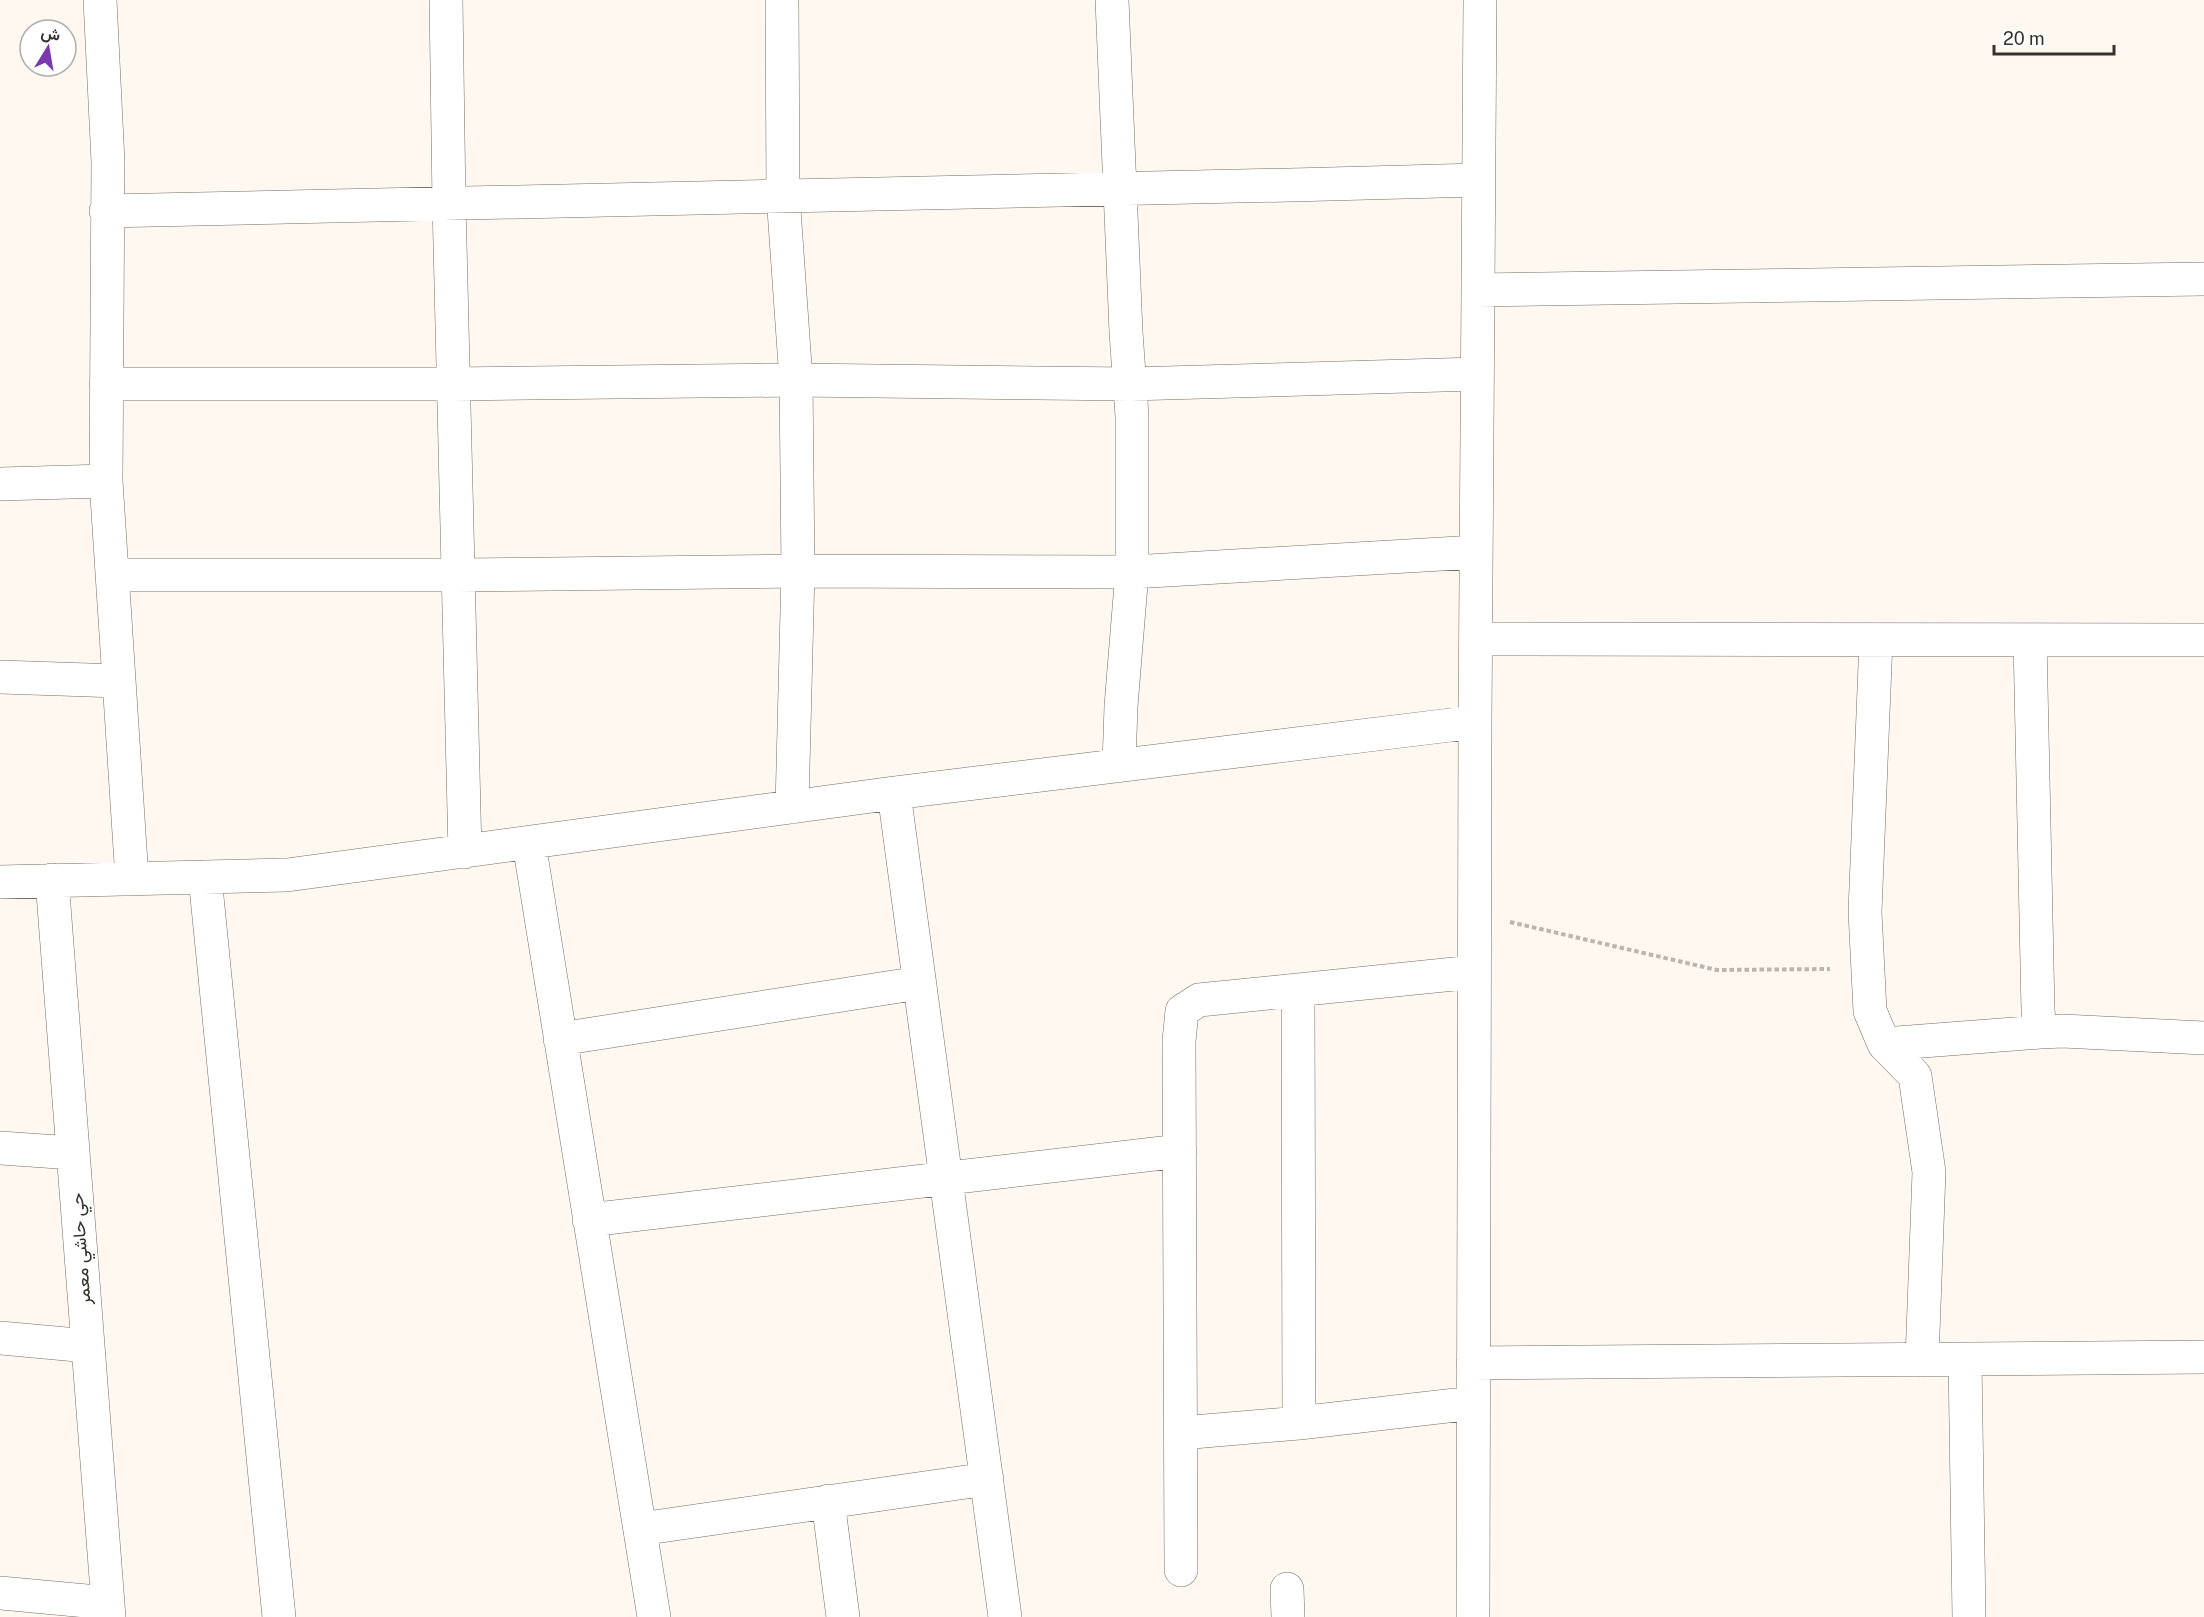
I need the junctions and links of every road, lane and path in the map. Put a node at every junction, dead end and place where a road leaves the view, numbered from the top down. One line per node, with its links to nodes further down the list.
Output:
1 (100, 0): 10 (street)
2 (446, 0): 9 (street)
3 (782, 0): 8 (street)
4 (1112, 0): 7 (street)
5 (1480, 0): 6 (street)
6 (1478, 180): 7 (street); 12 (street)
7 (1119, 190): 8 (street); 17 (street)
8 (783, 195): 9 (street); 14 (street)
9 (449, 203): 10 (street); 16 (street)
10 (106, 211): 15 (street)
11 (2204, 279): 12 (street)
12 (1479, 291): 13 (street)
13 (1478, 374): 17 (street); 20 (street)
14 (796, 380): 16 (street); 17 (street); 21 (street)
15 (106, 384): 16 (street); 18 (street)
16 (453, 384): 24 (street)
17 (1130, 384): 22 (street)
18 (106, 481): 19 (street); 23 (street)
19 (0, 484)
20 (1476, 552): 22 (street); 25 (street)
21 (798, 571): 22 (street); 24 (street); 34 (street)
22 (1132, 572): 32 (street)
23 (112, 575): 24 (street); 30 (street)
24 (458, 575): 36 (street)
25 (1476, 639): 26 (street); 31 (street)
26 (1876, 640): 27 (street); 42 (street)
27 (2030, 640): 28 (street); 46 (street)
28 (2204, 640)
29 (0, 677): 30 (street)
30 (119, 681): 38 (street)
31 (1475, 722): 32 (street); 41 (street)
32 (1119, 765): 33 (street)
33 (894, 793): 34 (street); 44 (street)
34 (792, 807): 35 (street)
35 (529, 843): 36 (street); 48 (street)
36 (465, 852): 37 (street)
37 (205, 877): 38 (street); 70 (street)
38 (132, 879): 39 (street)
39 (52, 880): 40 (street); 52 (street, حي حاشي معمر)
40 (0, 882)
41 (1475, 914): 42 (path); 43 (street)
42 (1868, 970): 49 (street)
43 (1474, 972): 45 (street); 60 (street)
44 (919, 983): 48 (street); 53 (street)
45 (1298, 990): 51 (street); 62 (street)
46 (2040, 1032): 47 (street); 49 (street)
47 (2204, 1038)
48 (560, 1039): 54 (street)
49 (1884, 1044): 59 (street)
50 (0, 1148): 52 (street)
51 (1180, 1151): 53 (street); 63 (street)
52 (73, 1153): 56 (street, حي حاشي معمر)
53 (945, 1178): 54 (street); 64 (street)
54 (589, 1220): 66 (street)
55 (0, 1338): 56 (street)
56 (88, 1346): 69 (street, حي حاشي معمر)
57 (2204, 1357): 58 (street)
58 (1965, 1359): 59 (street); 75 (street)
59 (1922, 1360): 60 (street)
60 (1473, 1363): 61 (street)
61 (1473, 1403): 62 (street); 74 (street)
62 (1299, 1422): 63 (street)
63 (1181, 1433): 67 (street)
64 (987, 1479): 65 (street); 73 (street)
65 (828, 1501): 66 (street); 72 (street)
66 (640, 1529): 71 (street)
67 (1181, 1570)
68 (0, 1593): 69 (street)
69 (108, 1610)
70 (279, 1617)
71 (654, 1617)
72 (843, 1617)
73 (1005, 1617)
74 (1473, 1617)
75 (1969, 1617)

